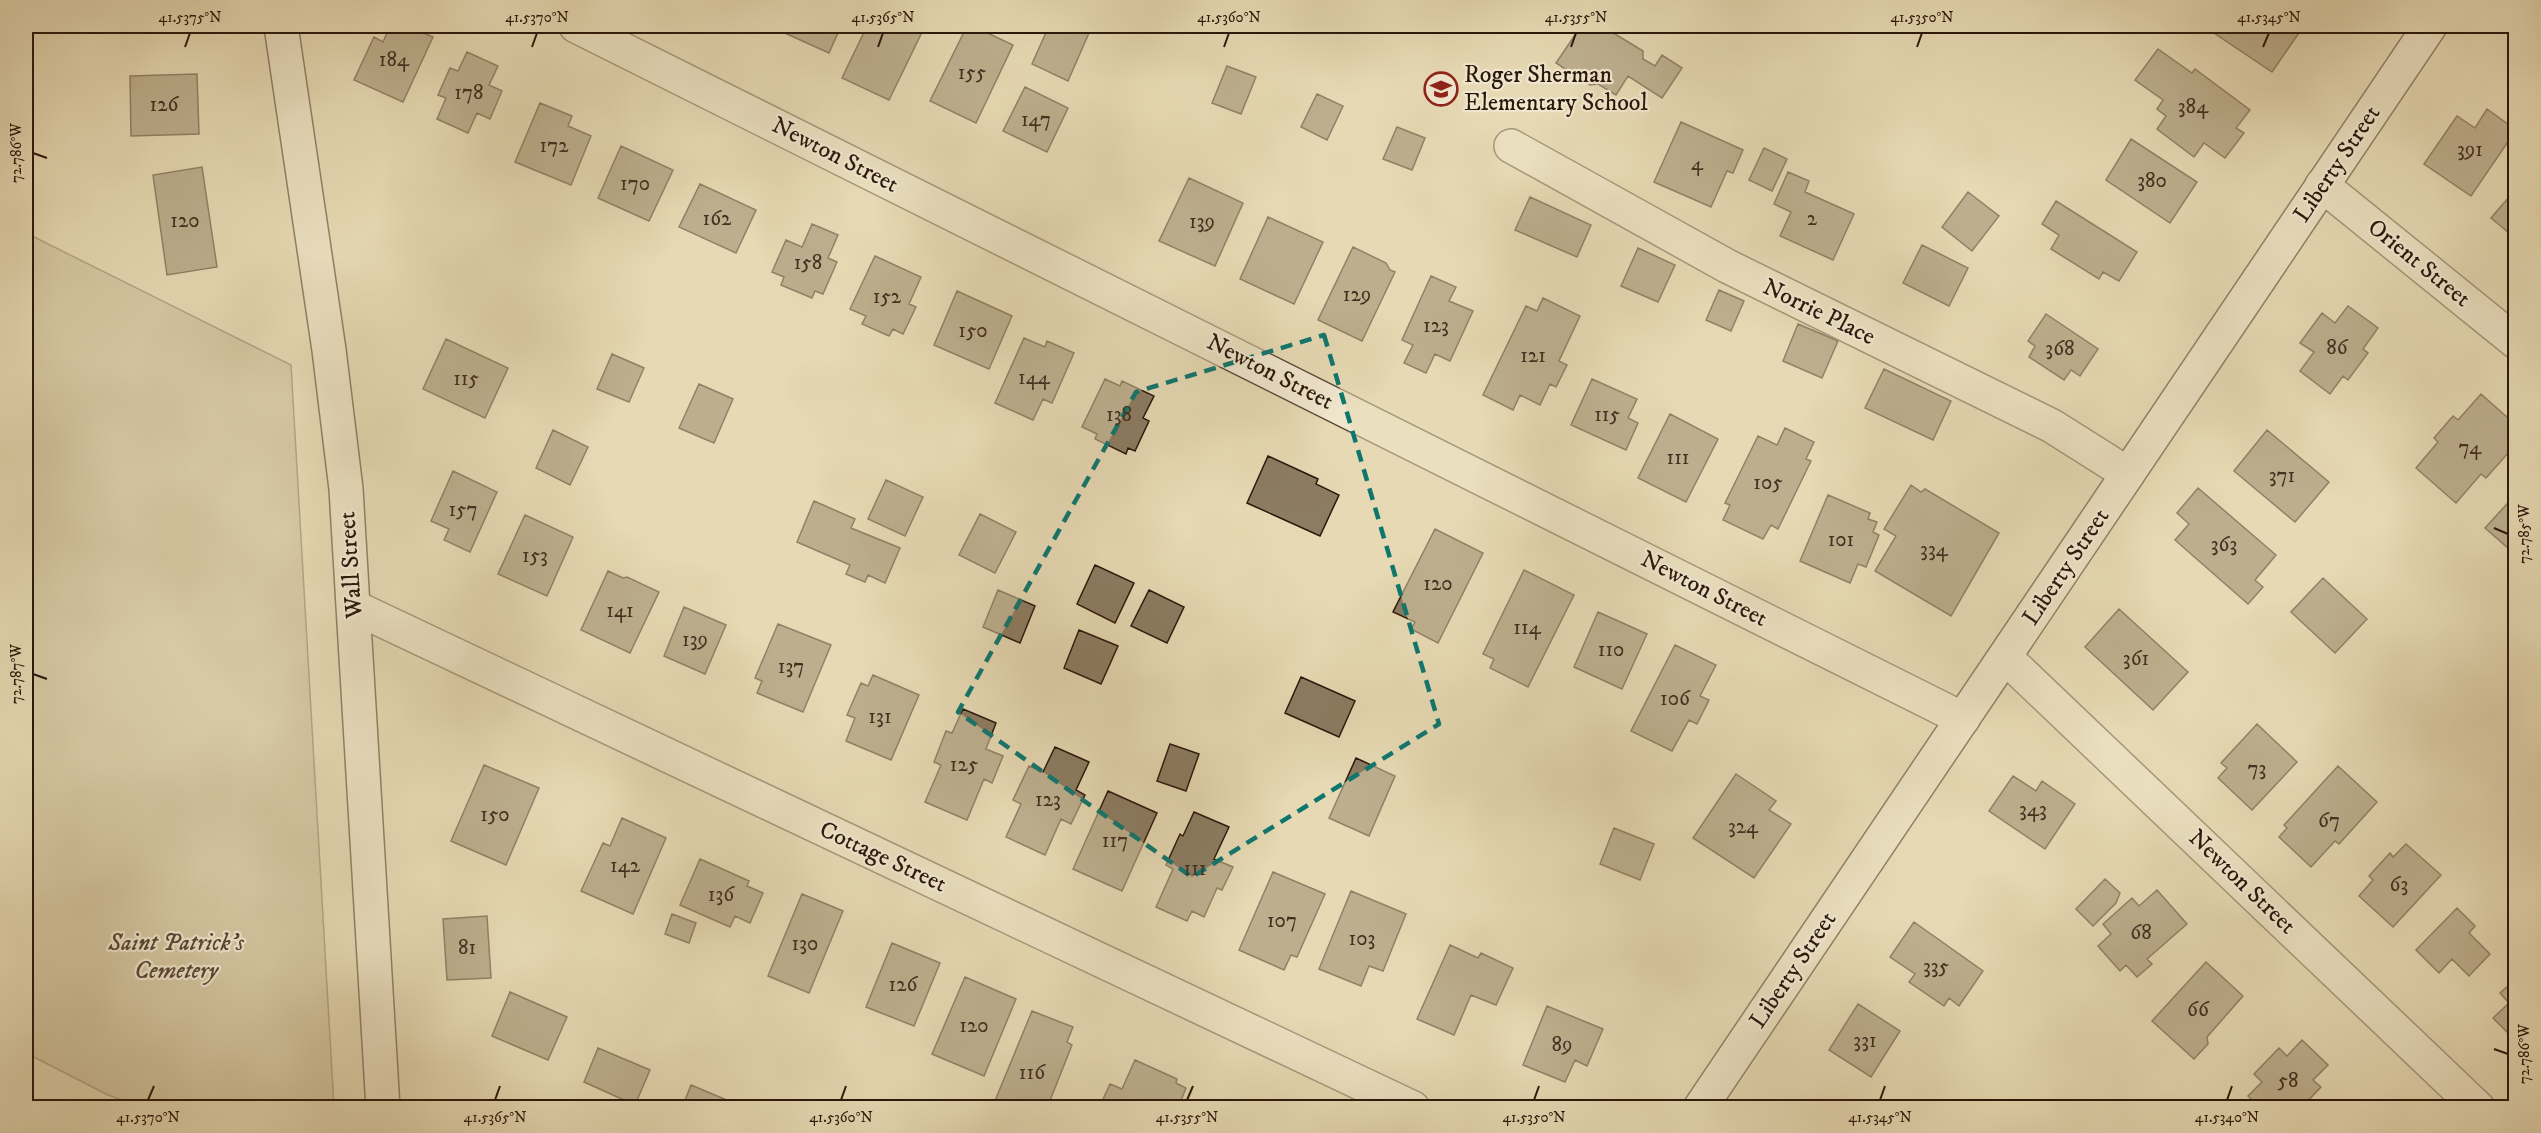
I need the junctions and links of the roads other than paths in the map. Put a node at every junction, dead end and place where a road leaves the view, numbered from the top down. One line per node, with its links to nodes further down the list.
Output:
1 (281, 26): 8 (street, Wall Street)
2 (576, 26): 10 (street, Newton Street)
3 (2430, 26): 5 (street, Liberty Street)
4 (1511, 146): 7 (street, Norrie Place)
5 (2322, 185): 6 (street, Orient Street); 7 (street, Liberty Street)
6 (2516, 342)
7 (2128, 474): 9 (street, Liberty Street)
8 (354, 607): 11 (street, Wall Street); 12 (street, Cottage Street)
9 (2006, 657): 10 (street, Liberty Street); 14 (street, Newton Street)
10 (1964, 719): 13 (street, Liberty Street)
11 (383, 1107)
12 (1413, 1107)
13 (1700, 1107)
14 (2478, 1107)

